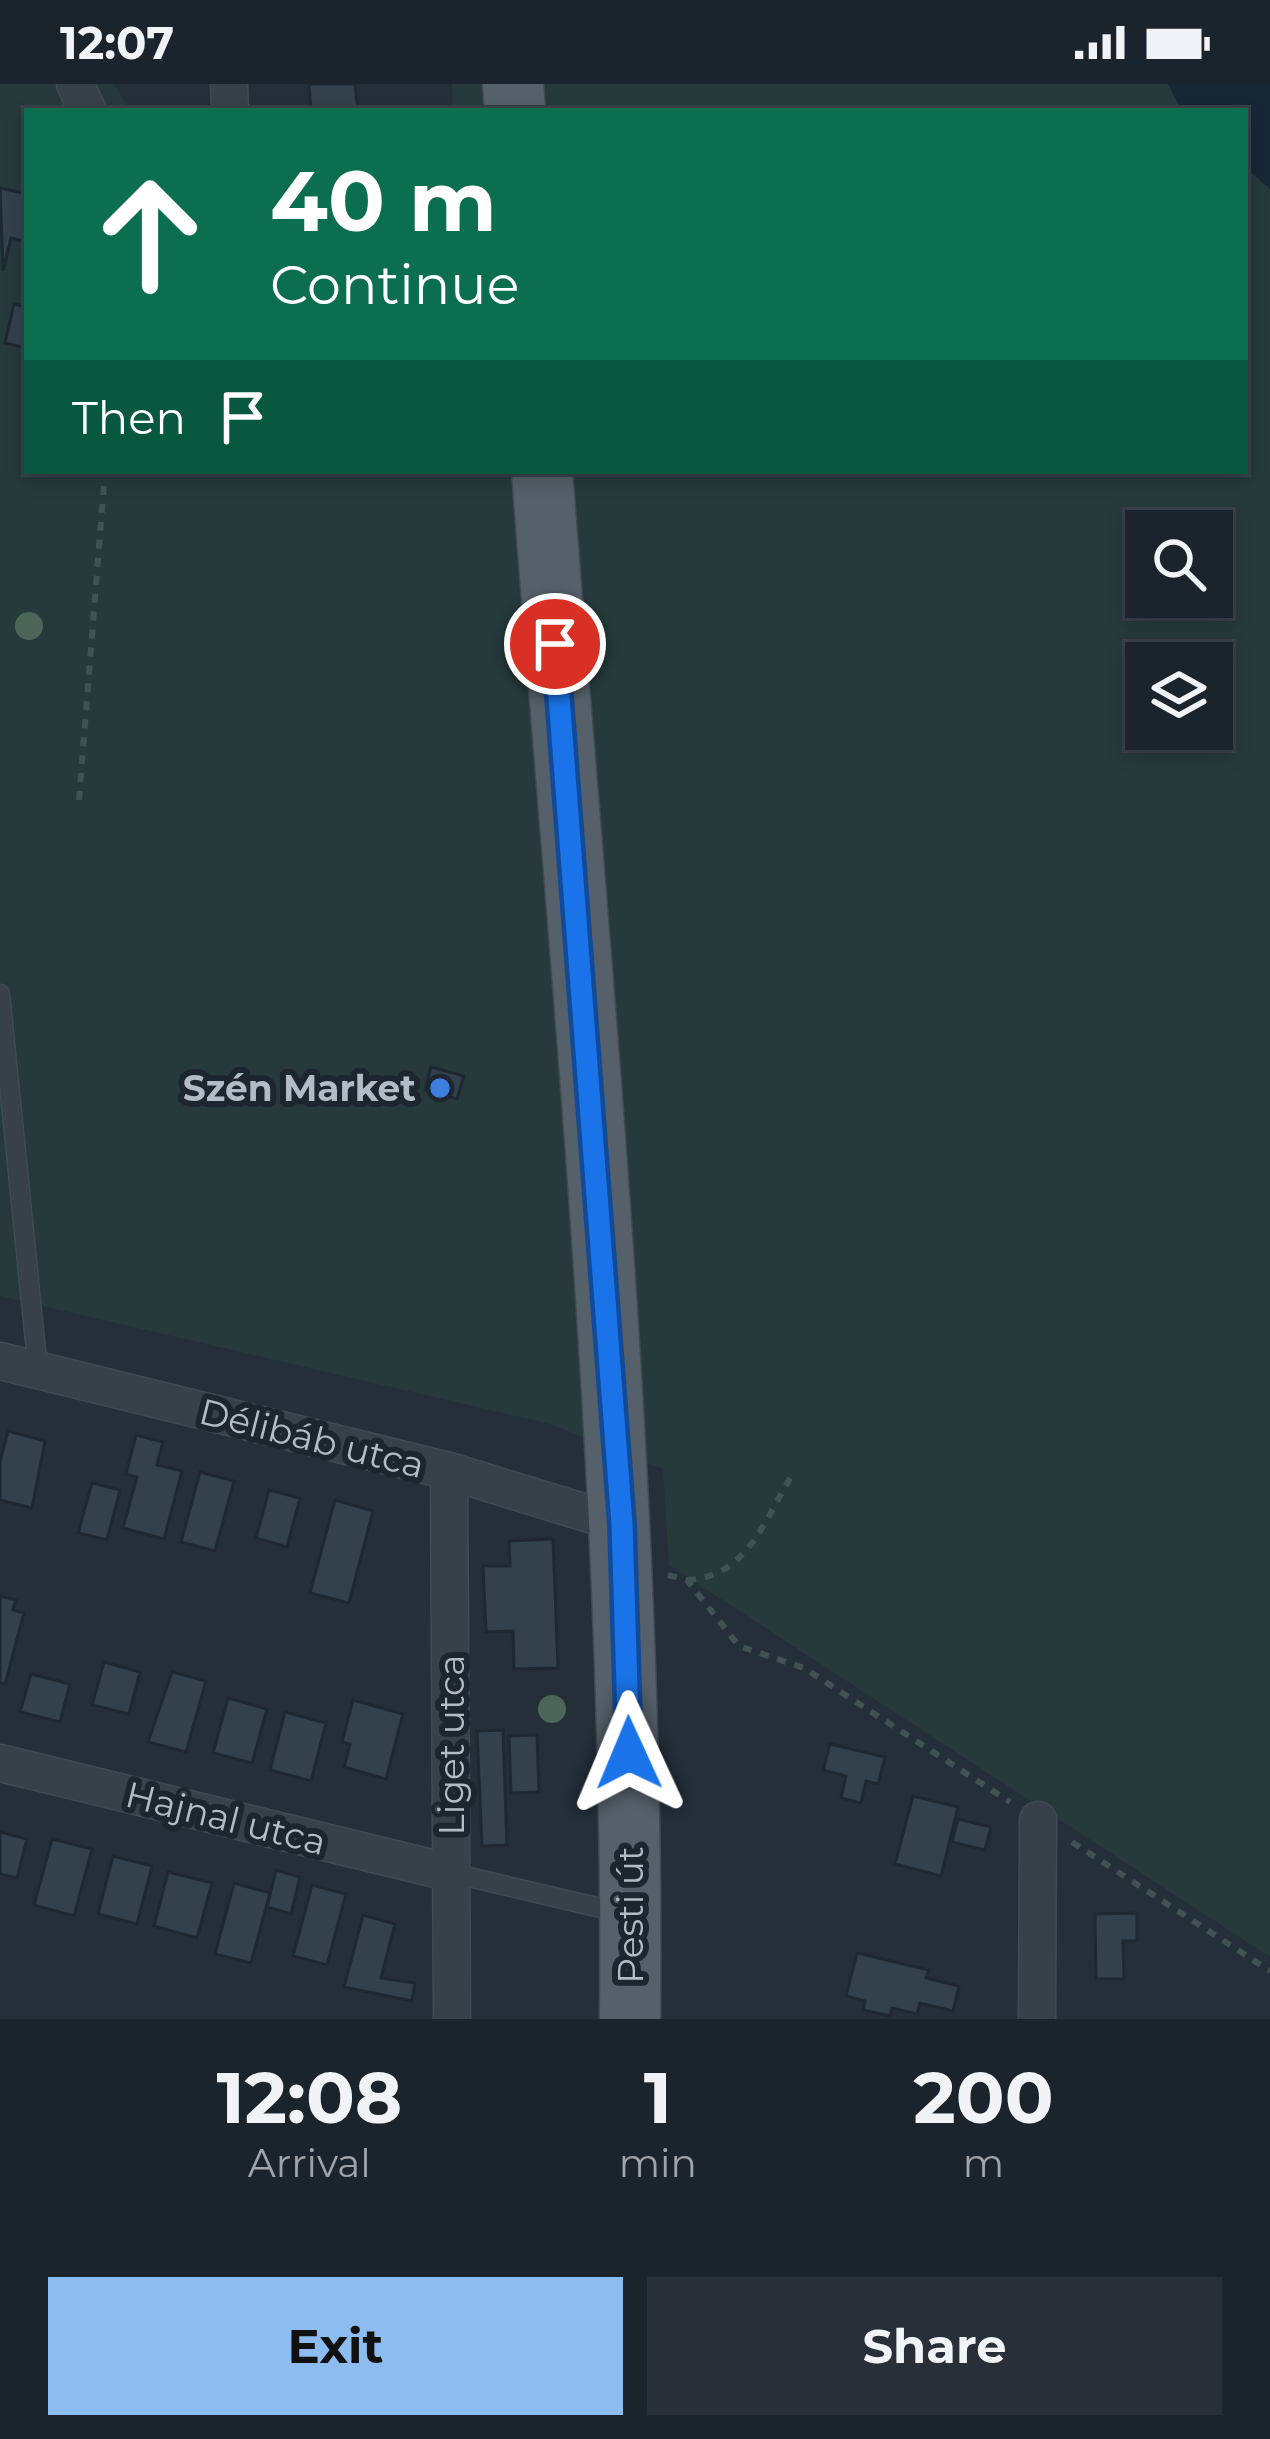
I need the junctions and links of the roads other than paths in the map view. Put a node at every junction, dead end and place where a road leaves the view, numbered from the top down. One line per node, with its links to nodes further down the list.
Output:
1 (542, 474): 6 (main road, Pesti út)
2 (0, 994): 4 (lane)
3 (0, 1361): 4 (street, Délibáb utca)
4 (38, 1371): 5 (street, Délibáb utca)
5 (449, 1472): 6 (street, Délibáb utca); 9 (street, Liget utca)
6 (622, 1543): 10 (main road, Pesti út)
7 (0, 1763): 9 (street, Hajnal utca)
8 (1038, 1820): 13 (street)
9 (452, 1873): 10 (lane); 11 (street, Liget utca)
10 (631, 1915): 12 (main road, Pesti út)
11 (452, 2019)
12 (629, 2019)
13 (1037, 2019)

